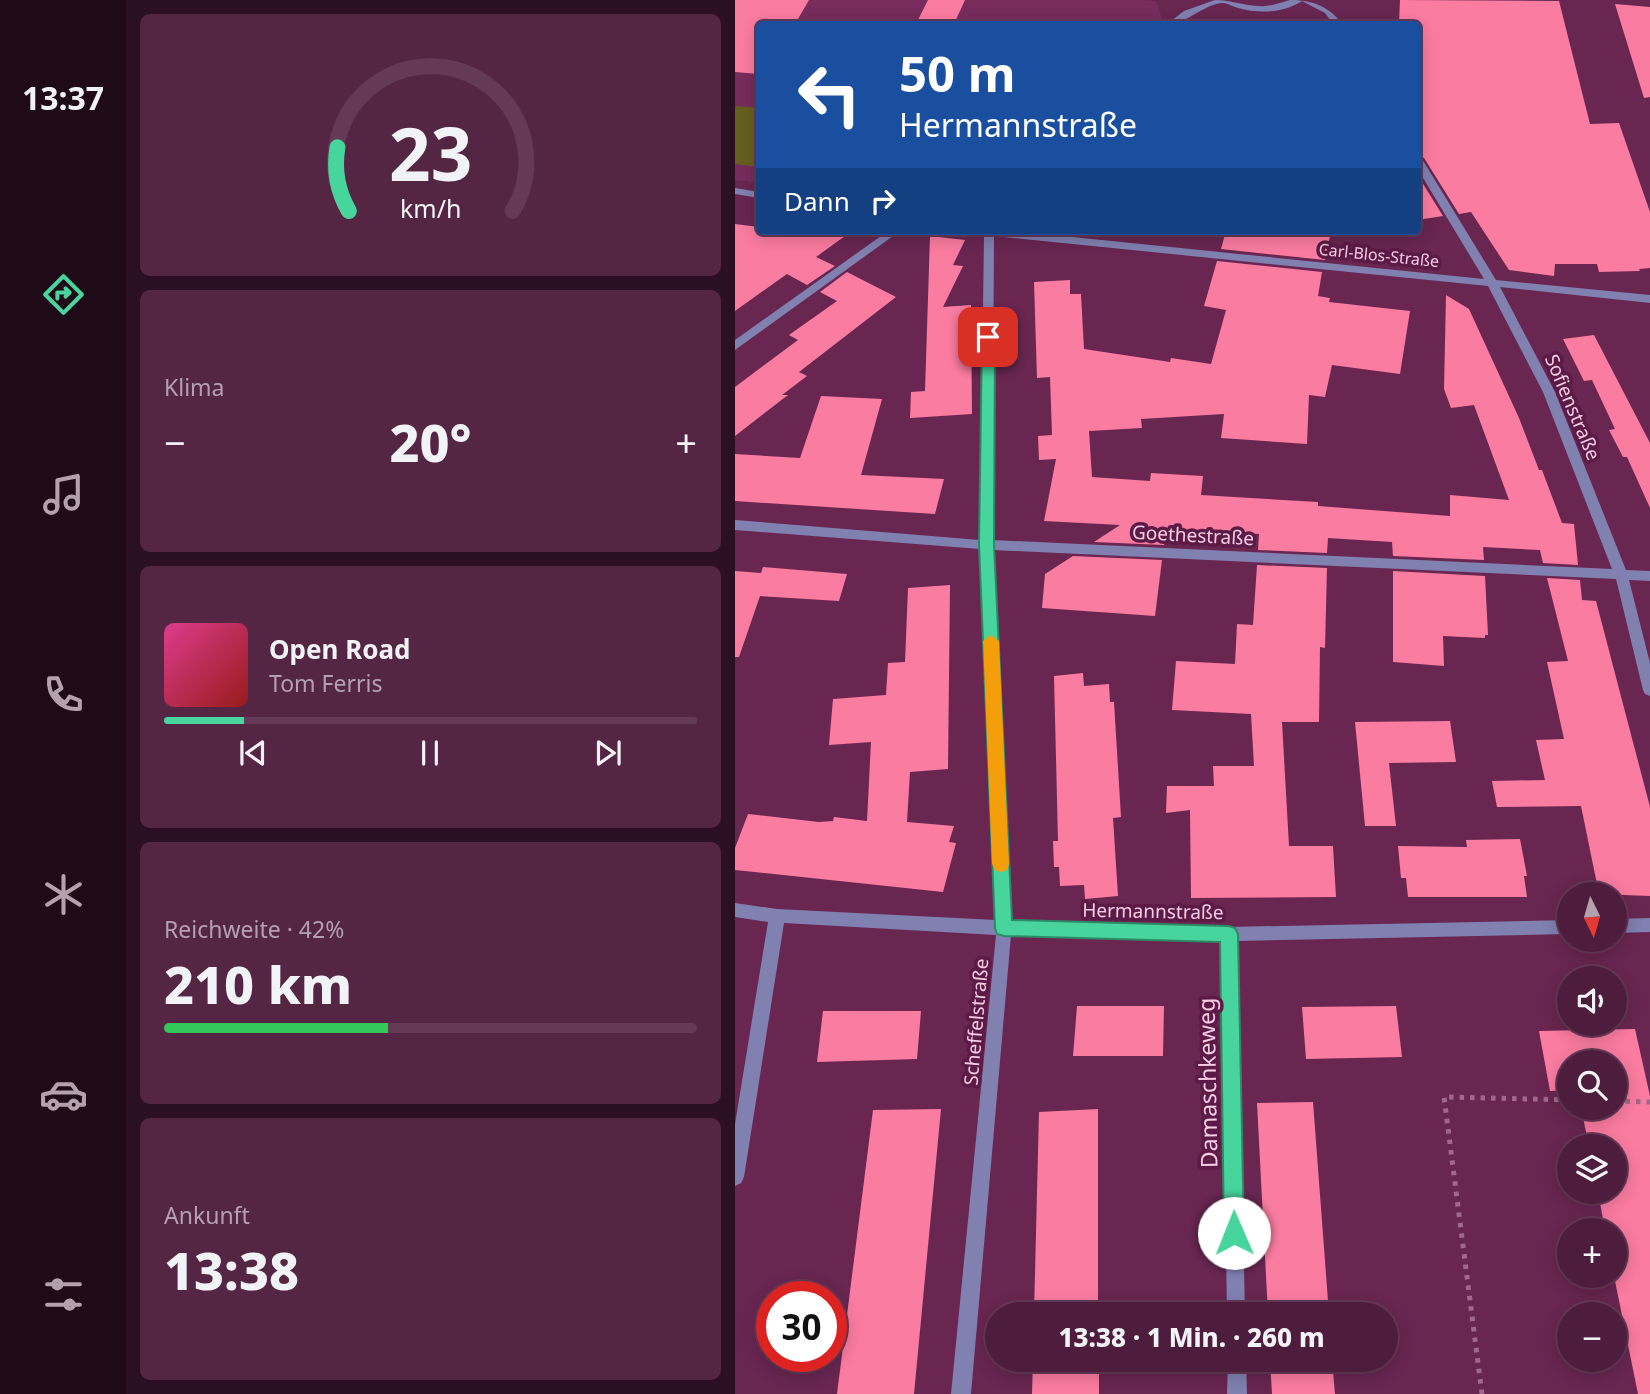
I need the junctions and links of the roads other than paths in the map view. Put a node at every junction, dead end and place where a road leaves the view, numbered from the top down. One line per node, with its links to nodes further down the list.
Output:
1 (1223, 0): 2 (street); 4 (street)
2 (1298, 0)
3 (1306, 0): 5 (street)
4 (1176, 21)
5 (1335, 21)
6 (1421, 166): 12 (street, Sofienstraße)
7 (735, 191): 8 (street)
8 (756, 194)
9 (889, 235): 14 (street)
10 (985, 235): 16 (street, Scheffelstraße)
11 (1016, 235): 12 (street, Carl-Blos-Straße)
12 (1491, 281): 13 (street, Carl-Blos-Straße); 17 (street, Sofienstraße)
13 (1650, 299)
14 (735, 346)
15 (735, 525): 16 (street, Goethestraße)
16 (986, 545): 17 (street, Goethestraße); 25 (street, Scheffelstraße)
17 (1621, 575): 18 (street, Goethestraße); 19 (street, Sofienstraße)
18 (1650, 576)
19 (1650, 690)
20 (735, 911): 21 (street, Hermannstraße)
21 (777, 916): 25 (street, Hermannstraße); 27 (street)
22 (1650, 925): 24 (street)
23 (1557, 926): 26 (street, Hermannstraße)
24 (1627, 926)
25 (1004, 928): 26 (street, Hermannstraße); 30 (street, Scheffelstraße)
26 (1229, 934): 28 (street, Damaschkeweg)
27 (735, 1177)
28 (1236, 1302)
29 (1237, 1372): 31 (street)
30 (961, 1394)
31 (1237, 1394)

